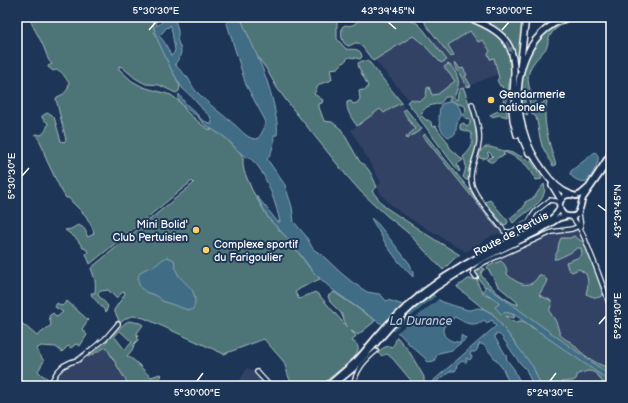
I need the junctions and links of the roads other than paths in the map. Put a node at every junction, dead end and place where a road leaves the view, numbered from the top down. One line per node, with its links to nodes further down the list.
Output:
1 (467, 17): 7 (highway, one-way to 7)
2 (526, 17): 5 (highway)
3 (569, 17): 5 (highway)
4 (472, 104): 15 (street)
5 (527, 145): 7 (highway); 9 (highway)
6 (611, 153): 10 (main road)
7 (530, 154): 12 (highway)
8 (611, 158): 11 (main road)
9 (570, 194): 10 (main road); 12 (main road)
10 (576, 196): 11 (main road)
11 (581, 203): 13 (main road)
12 (560, 204): 14 (main road); 15 (street); 16 (main road, Route de Pertuis)
13 (578, 213): 14 (main road); 18 (street)
14 (569, 216): 17 (street); 19 (main road, Route de Pertuis)
15 (529, 222): 16 (street)
16 (544, 224): 19 (main road, Route de Pertuis)
17 (579, 226): 18 (street); 20 (street)
18 (583, 234): 21 (street)
19 (463, 268): 23 (main road)
20 (476, 277)
21 (611, 308)
22 (118, 324): 28 (street)
23 (380, 335): 30 (main road); 31 (main road)
24 (376, 351): 32 (street)
25 (256, 372): 29 (street)
26 (17, 383): 27 (street)
27 (22, 386)
28 (49, 386)
29 (270, 386)
30 (327, 386)
31 (332, 386)
32 (353, 386)

